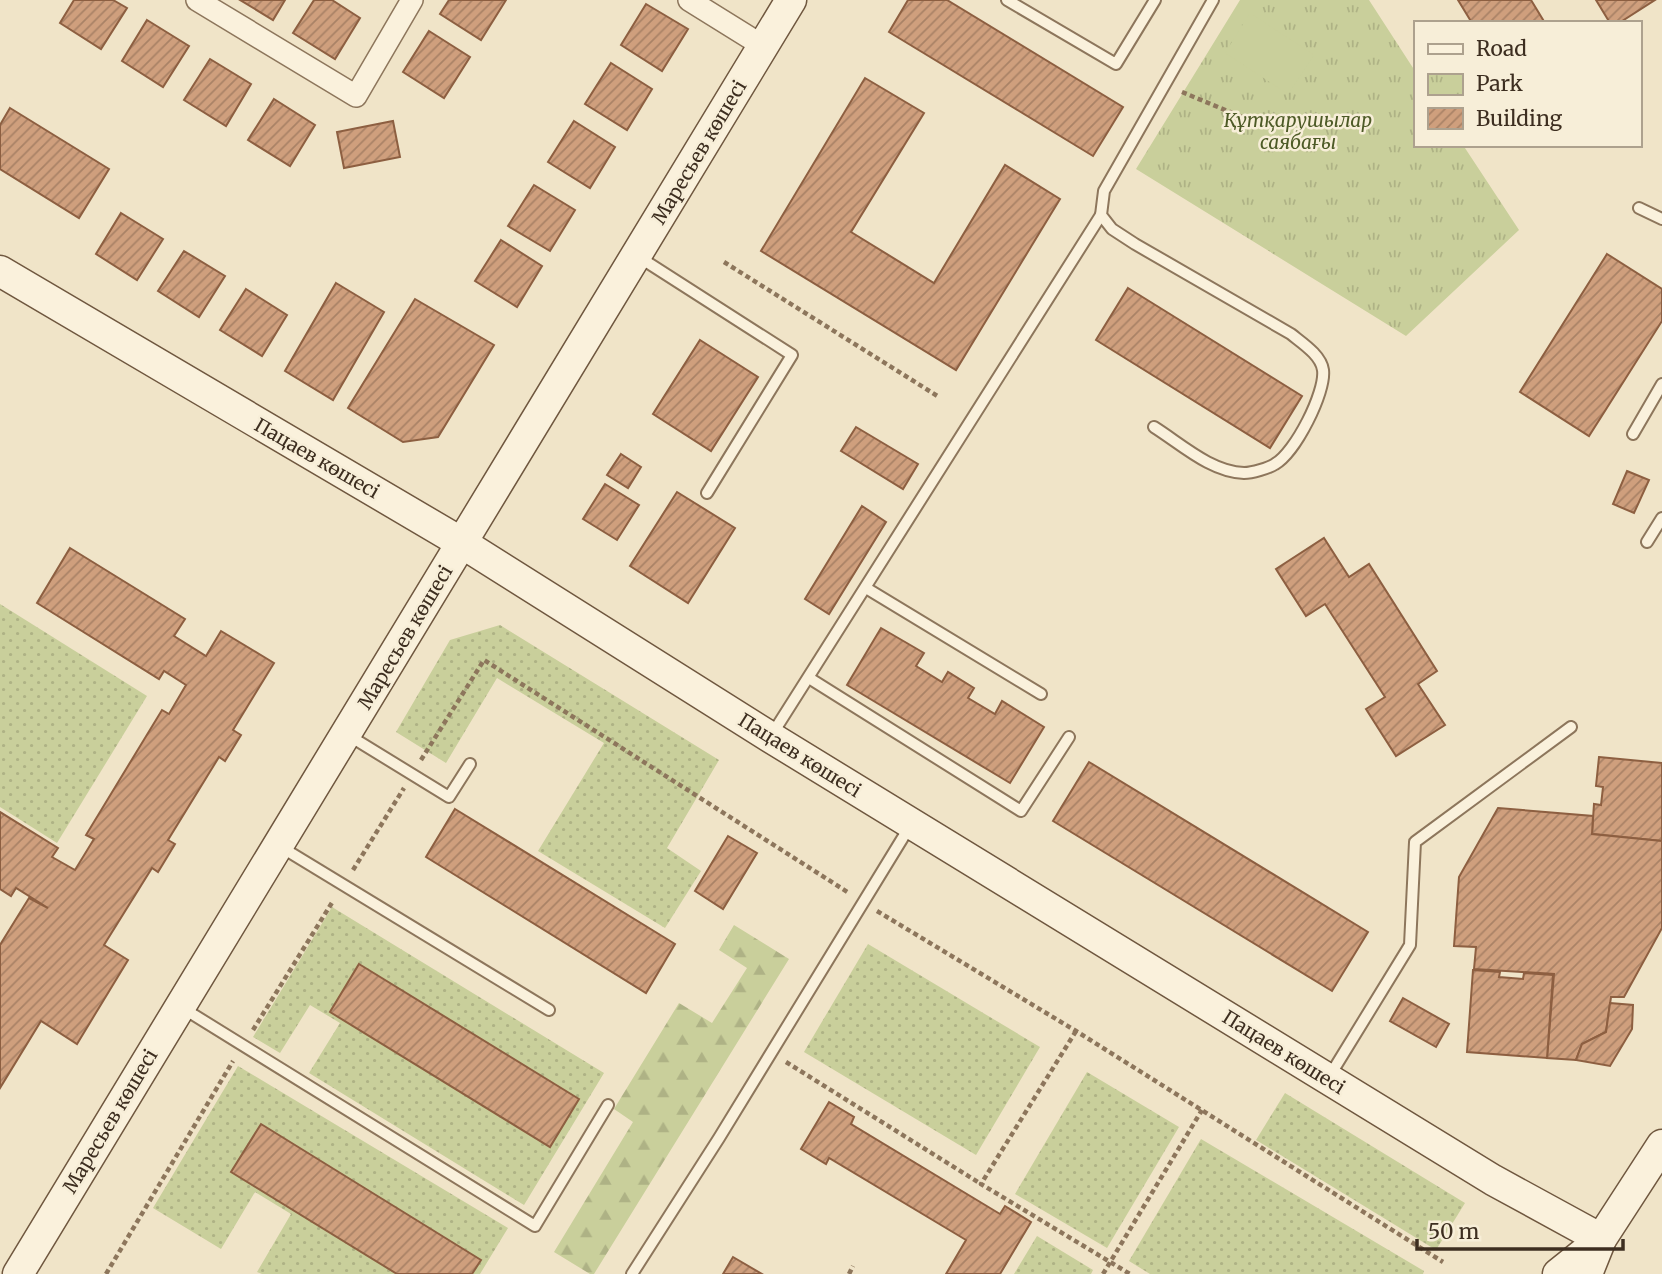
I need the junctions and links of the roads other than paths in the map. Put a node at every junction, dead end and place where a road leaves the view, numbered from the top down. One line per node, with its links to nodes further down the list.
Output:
1 (197, 0): 2 (street)
2 (412, 0)
3 (689, 0): 8 (street)
4 (791, 0): 8 (main road, Маресьев көшесі)
5 (1007, 0): 6 (lane)
6 (1156, 0)
7 (1213, 0): 10 (lane)
8 (763, 46): 12 (main road, Маресьев көшесі)
9 (1639, 208): 11 (lane)
10 (1101, 215): 15 (lane); 21 (lane)
11 (1662, 219)
12 (636, 255): 17 (lane); 20 (main road, Маресьев көшесі)
13 (0, 271): 20 (main road, Пацаев көшесі)
14 (1662, 384): 16 (lane)
15 (1154, 427)
16 (1633, 434)
17 (707, 493)
18 (1662, 518): 19 (lane)
19 (1647, 542)
20 (462, 543): 25 (main road, Маресьев көшесі); 26 (main road, Пацаев көшесі)
21 (866, 588): 22 (lane); 23 (lane)
22 (808, 678): 26 (lane); 27 (lane)
23 (1041, 694)
24 (1571, 727): 33 (lane)
25 (346, 734): 28 (lane); 30 (main road, Маресьев көшесі)
26 (770, 737): 29 (main road, Пацаев көшесі)
27 (1069, 737)
28 (470, 764)
29 (911, 824): 33 (main road, Пацаев көшесі); 38 (lane)
30 (278, 845): 31 (main road, Маресьев көшесі); 32 (lane)
31 (179, 1006): 34 (lane); 37 (main road, Маресьев көшесі)
32 (549, 1010)
33 (1328, 1079): 36 (main road, Пацаев көшесі)
34 (608, 1105)
35 (1662, 1145): 36 (main road)
36 (1601, 1239): 39 (main road); 40 (main road)
37 (18, 1274)
38 (632, 1274)
39 (1558, 1274)
40 (1587, 1274)

